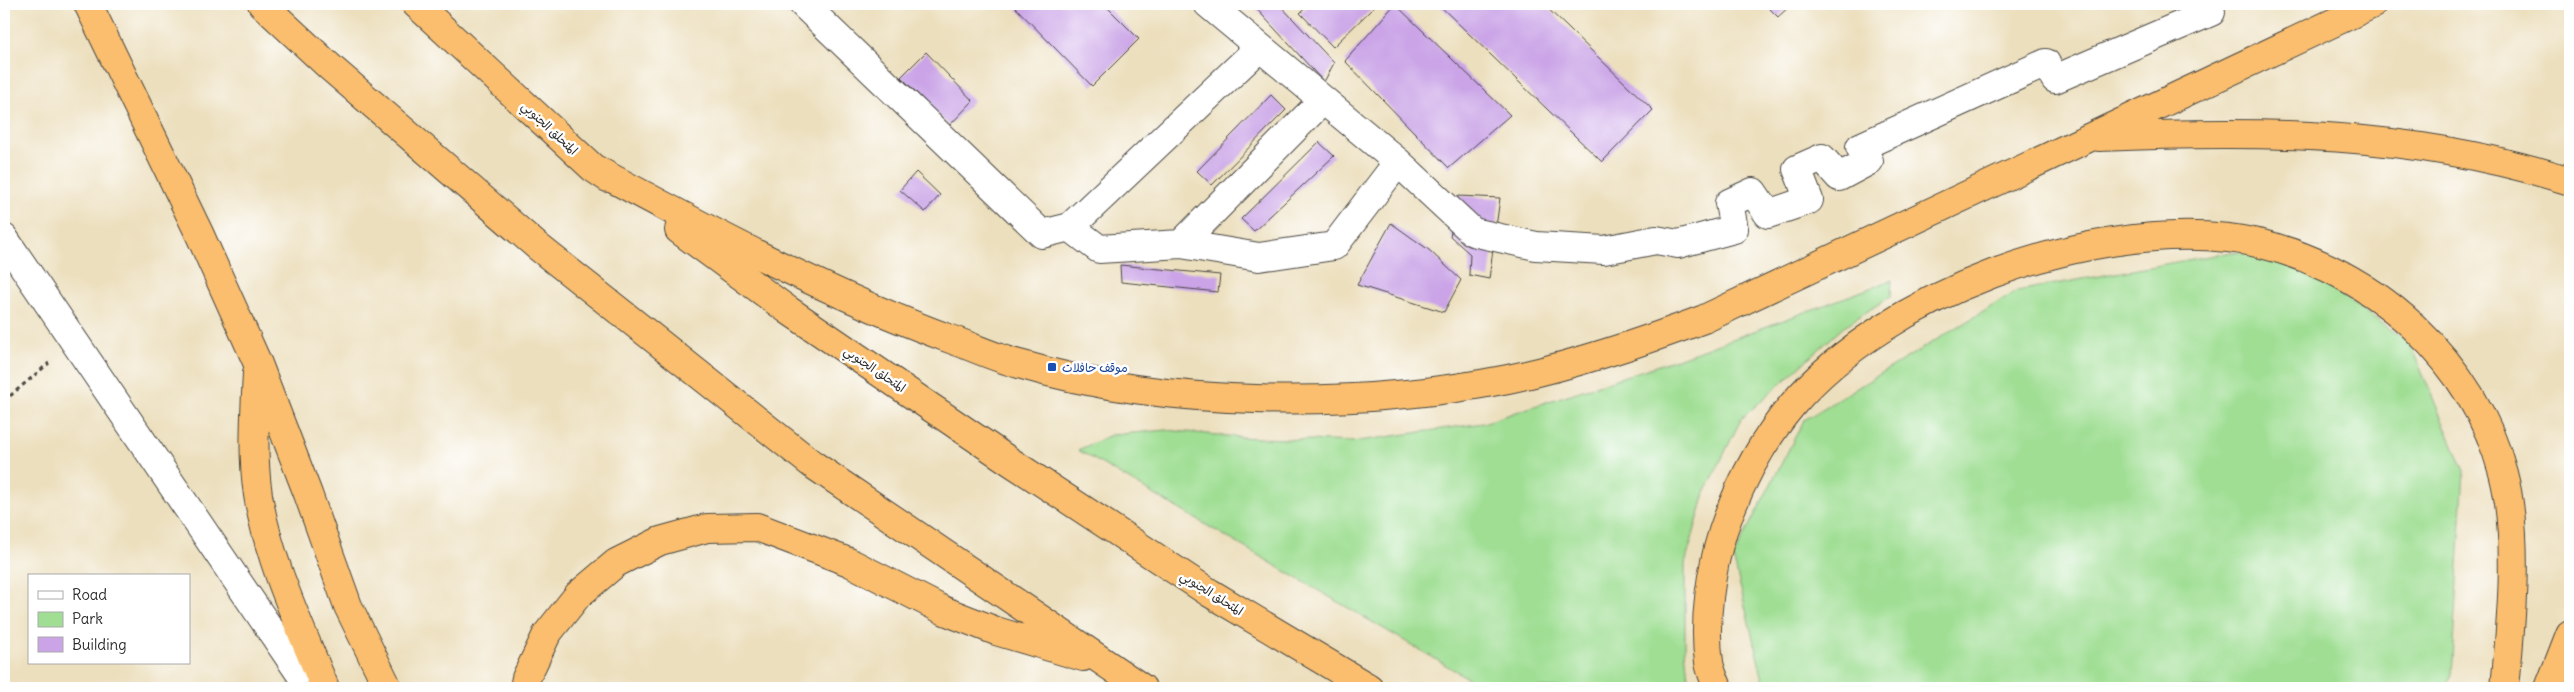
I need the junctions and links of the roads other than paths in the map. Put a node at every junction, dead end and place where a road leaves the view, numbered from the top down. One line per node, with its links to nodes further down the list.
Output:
1 (88, 4): 17 (highway)
2 (262, 4): 19 (highway)
3 (416, 4): 12 (highway, المتحلق الجنوبي)
4 (803, 4): 14 (street)
5 (1208, 4): 8 (street)
6 (2208, 4): 11 (street)
7 (2373, 4): 10 (highway)
8 (1260, 48): 9 (street); 14 (street)
9 (1324, 100): 11 (street); 16 (street)
10 (2087, 138): 12 (highway); 13 (highway)
11 (1398, 162): 16 (street)
12 (593, 168): 25 (highway, المتحلق الجنوبي)
13 (2570, 181)
14 (1070, 227): 16 (street)
15 (4, 238): 20 (street)
16 (1181, 244)
17 (258, 364): 21 (highway); 22 (highway)
18 (2570, 634): 28 (highway)
19 (1099, 661): 23 (highway); 24 (highway)
20 (310, 688)
21 (325, 688)
22 (388, 688)
23 (524, 688)
24 (1142, 688)
25 (1369, 688)
26 (1718, 688): 27 (highway)
27 (2505, 688)
28 (2549, 688)

